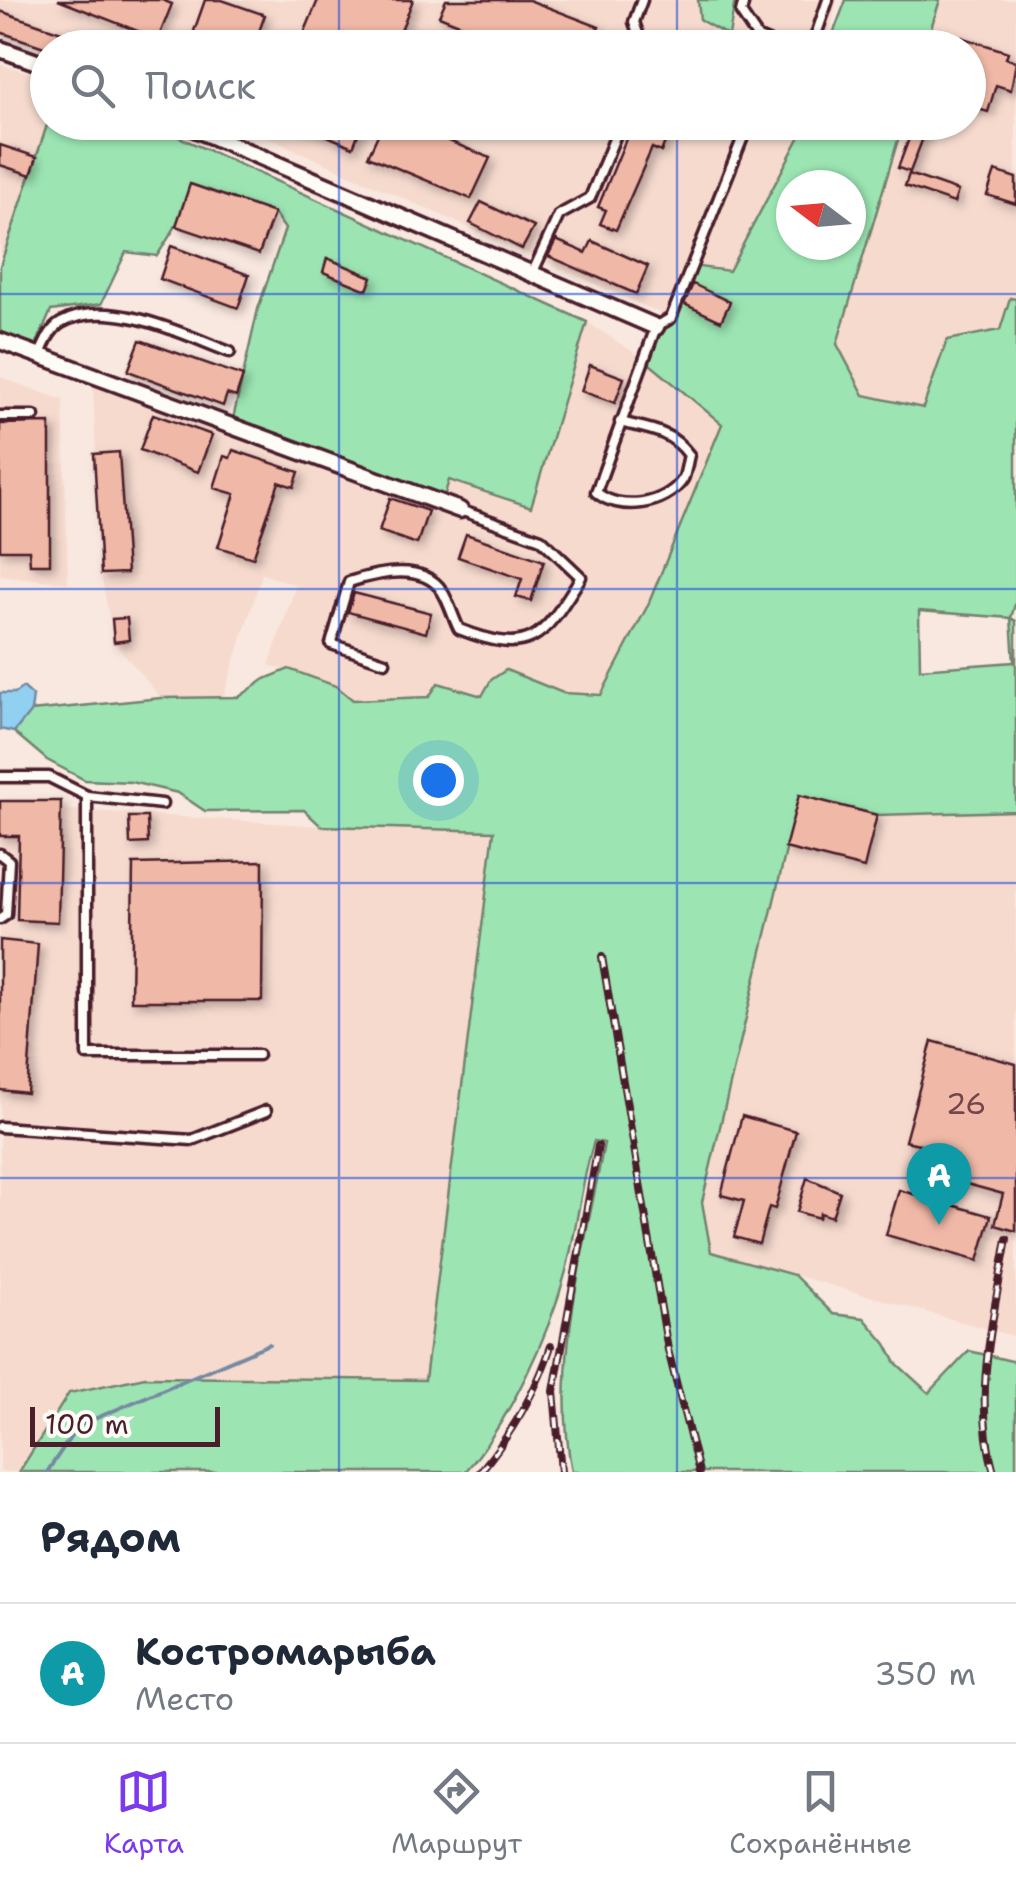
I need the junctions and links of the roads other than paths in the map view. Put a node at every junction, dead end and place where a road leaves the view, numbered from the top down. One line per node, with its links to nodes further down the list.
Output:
1 (642, 0): 4 (lane)
2 (744, 0): 5 (lane)
3 (828, 0): 6 (lane)
4 (637, 30)
5 (753, 30)
6 (818, 30)
7 (0, 48): 8 (street)
8 (30, 59)
9 (221, 140): 12 (street)
10 (614, 140): 12 (lane)
11 (742, 140): 13 (lane)
12 (532, 274): 13 (street)
13 (656, 327): 19 (lane)
14 (0, 342): 16 (street)
15 (230, 352): 16 (lane)
16 (39, 356): 20 (street)
17 (0, 416): 18 (lane)
18 (34, 416)
19 (620, 422): 19 (lane)
20 (460, 510): 21 (lane)
21 (385, 662)
22 (0, 776): 23 (lane)
23 (87, 796): 24 (lane); 27 (lane)
24 (162, 804)
25 (0, 854): 26 (lane)
26 (0, 919)
27 (258, 1055)
28 (266, 1111): 29 (lane)
29 (0, 1127)

